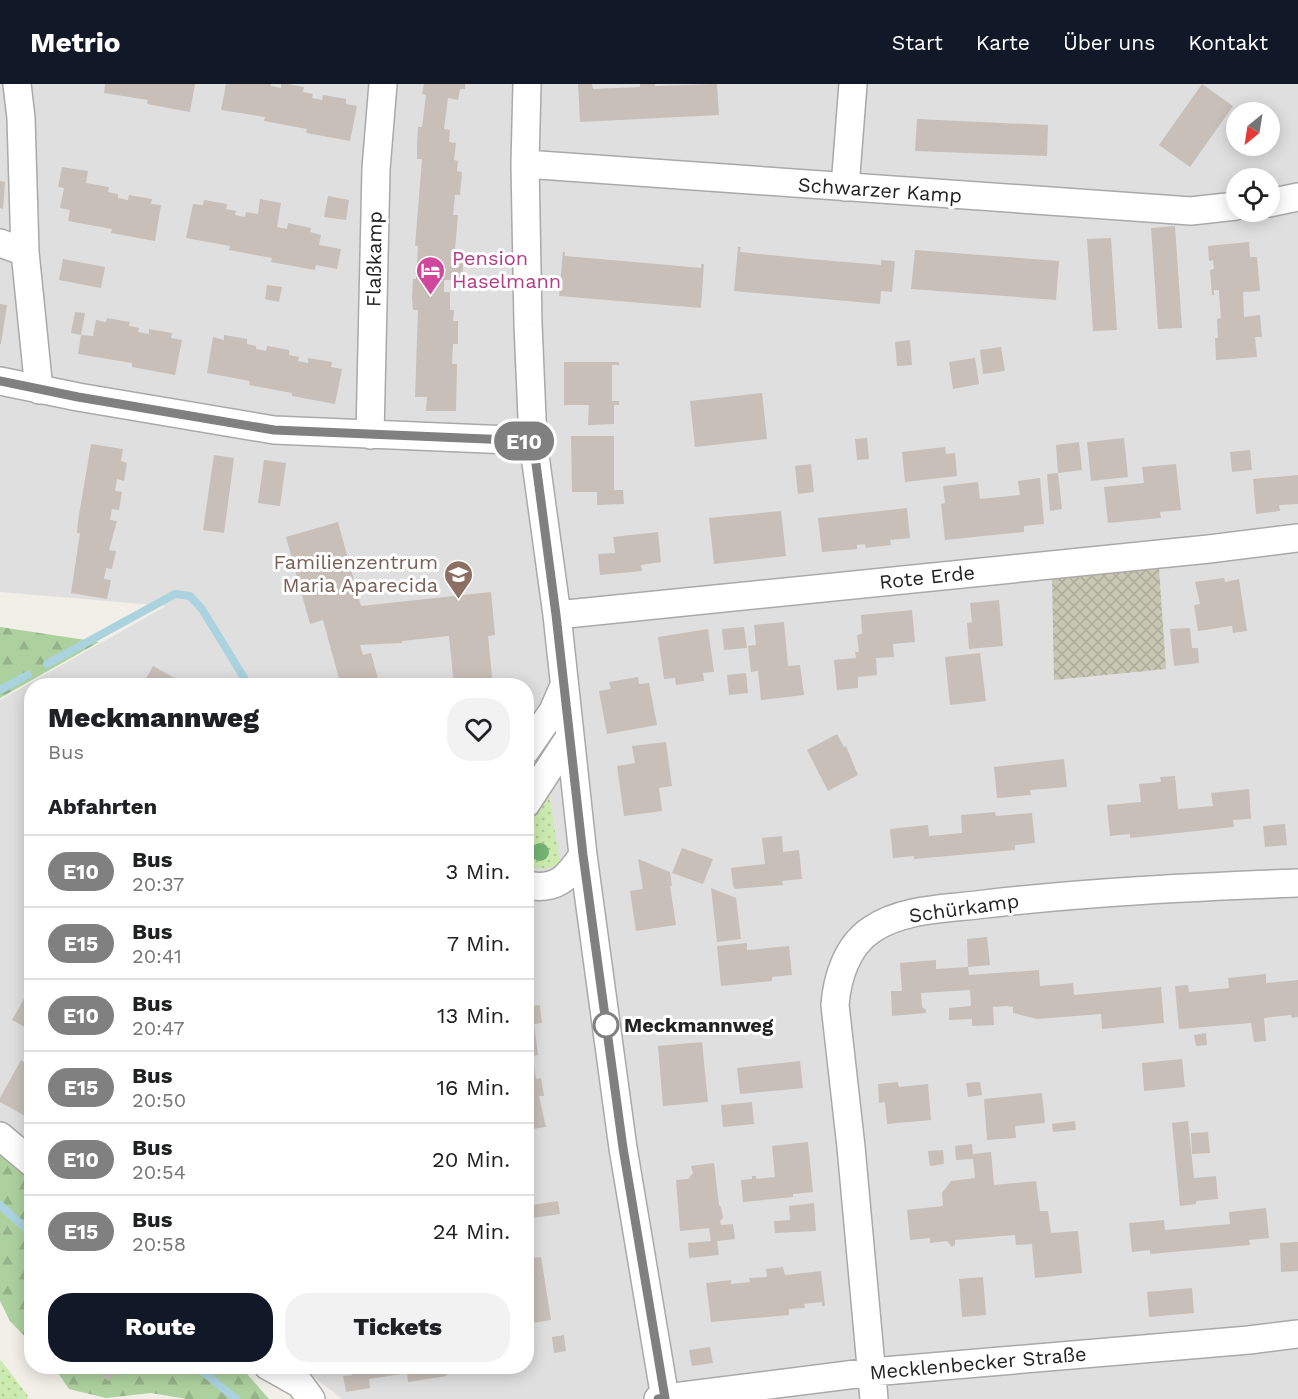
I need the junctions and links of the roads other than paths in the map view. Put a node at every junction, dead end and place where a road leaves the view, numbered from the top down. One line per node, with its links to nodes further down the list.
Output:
1 (17, 84): 5 (street)
2 (383, 84): 14 (street, Flaßkamp)
3 (527, 84): 6 (street)
4 (854, 84): 7 (street)
5 (10, 114): 11 (street)
6 (525, 164): 7 (street, Schwarzer Kamp); 15 (street)
7 (845, 188): 10 (street, Schwarzer Kamp)
8 (1298, 197): 9 (street)
9 (1280, 201)
10 (1226, 207)
11 (12, 247): 13 (street)
12 (0, 381): 13 (street)
13 (39, 390): 14 (street)
14 (370, 435): 15 (street)
15 (533, 441): 17 (street)
16 (1298, 538): 17 (street, Rote Erde)
17 (556, 615): 18 (street)
18 (563, 688): 19 (street); 20 (street)
19 (534, 738)
20 (569, 738): 21 (street); 22 (street)
21 (534, 792)
22 (583, 855): 24 (street); 32 (street)
23 (1298, 883): 28 (street, Schürkamp)
24 (534, 887)
25 (0, 1136): 26 (street)
26 (24, 1156)
27 (1298, 1334): 28 (street, Mecklenbecker Straße)
28 (872, 1372): 31 (street, Mecklenbecker Straße); 33 (street, Schürkamp)
29 (285, 1374): 30 (street)
30 (305, 1383)
31 (698, 1396): 32 (street, Mecklenbecker Straße)
32 (662, 1398)
33 (874, 1399)

